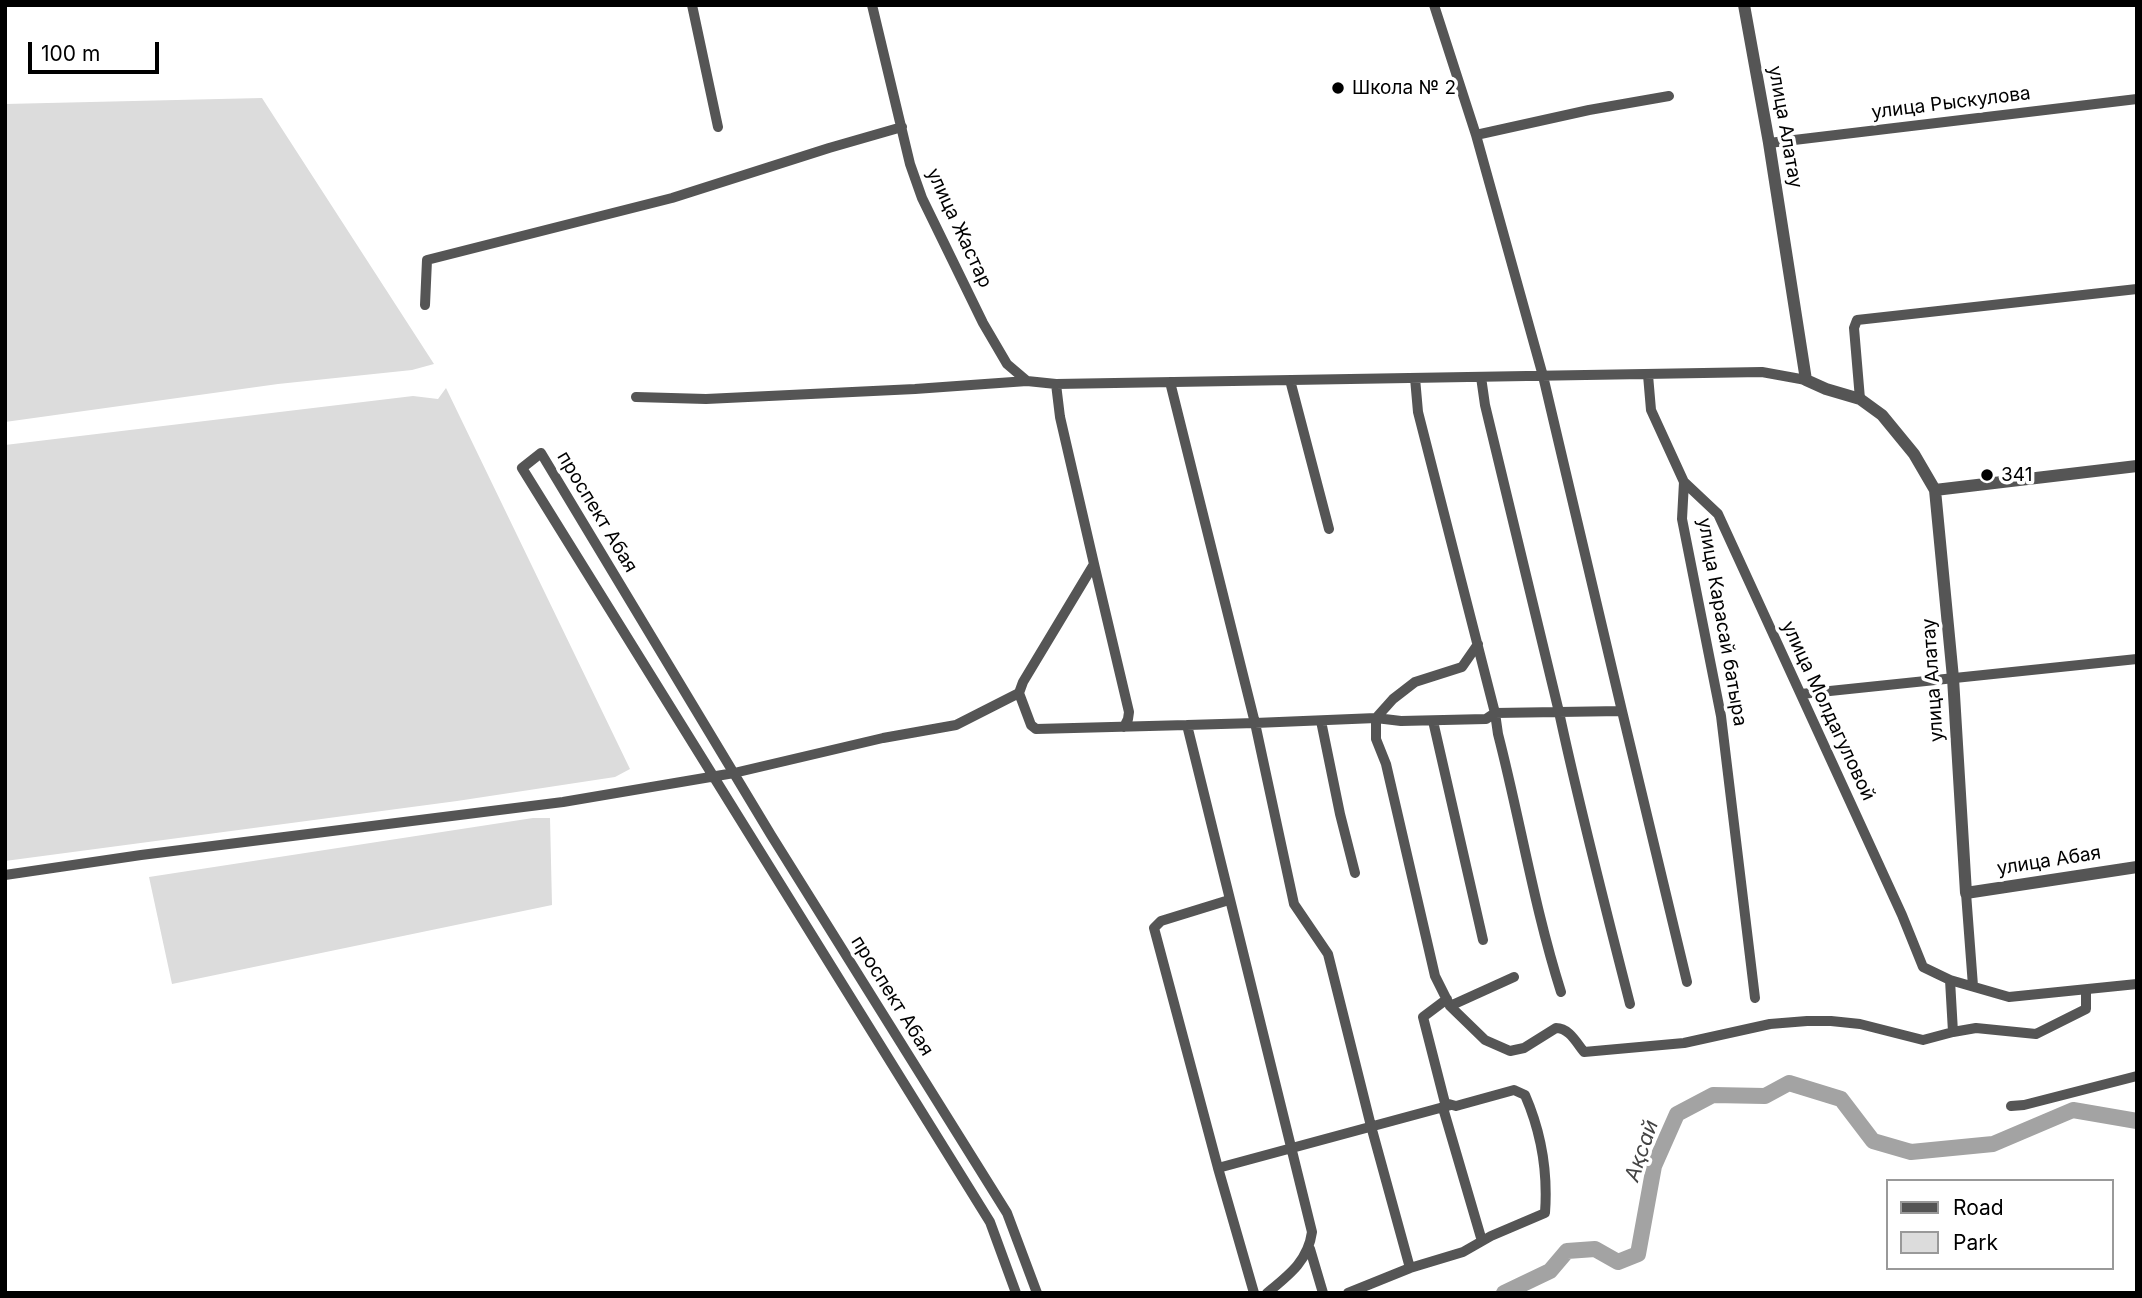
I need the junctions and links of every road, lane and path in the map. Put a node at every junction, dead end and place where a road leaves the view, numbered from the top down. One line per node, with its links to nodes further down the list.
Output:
1 (872, 5): 8 (street, улица Жастар)
2 (1434, 5): 9 (street)
3 (1744, 5): 10 (street, улица Алатау)
4 (696, 6): 7 (street)
5 (1669, 96): 9 (street)
6 (2137, 99): 10 (street, улица Рыскулова)
7 (718, 127)
8 (902, 127): 12 (street); 19 (street, улица Жастар)
9 (1476, 135): 14 (street)
10 (1769, 143): 18 (street, улица Алатау)
11 (2137, 289): 23 (street)
12 (425, 304)
13 (1648, 375): 14 (street); 18 (street); 25 (street, улица Карасай батыра)
14 (1543, 376): 15 (street); 34 (street)
15 (1481, 377): 16 (street); 35 (street)
16 (1415, 378): 17 (street); 29 (street)
17 (1290, 380): 20 (street); 27 (street)
18 (1806, 380): 23 (street)
19 (1027, 382): 21 (street); 22 (street)
20 (1170, 382): 21 (street); 40 (street)
21 (1056, 384): 28 (street)
22 (636, 397)
23 (1860, 399): 26 (street, улица Алатау)
24 (2137, 466): 26 (street)
25 (1684, 482): 33 (street, улица Молдагуловой); 58 (street, улица Карасай батыра)
26 (1935, 490): 31 (street, улица Алатау)
27 (1329, 529)
28 (1094, 564): 32 (street); 42 (street)
29 (1478, 644): 36 (street); 37 (street)
30 (2137, 659): 31 (street)
31 (1953, 678): 33 (street); 48 (street, улица Алатау)
32 (1019, 693): 42 (street); 43 (street)
33 (1801, 694): 52 (street, улица Молдагуловой)
34 (1622, 711): 35 (street); 53 (street)
35 (1559, 712): 36 (street); 60 (street)
36 (1495, 713): 39 (street); 57 (street)
37 (1377, 718): 38 (street); 39 (street); 59 (street)
38 (1321, 721): 40 (street); 46 (street)
39 (1433, 721): 50 (street)
40 (1255, 723): 41 (street); 65 (street)
41 (1187, 725): 42 (street); 49 (street)
42 (1124, 727)
43 (734, 773): 44 (street); 44 (street, проспект Абая); 72 (street, проспект Абая)
44 (712, 776): 47 (street); 71 (street, проспект Абая)
45 (2137, 867): 48 (street, улица Абая)
46 (1355, 873)
47 (5, 874)
48 (1966, 893): 55 (street, улица Алатау)
49 (1229, 900): 66 (street); 67 (street)
50 (1483, 940)
51 (1514, 977): 59 (street)
52 (1950, 980): 55 (street); 61 (street)
53 (1686, 982)
54 (2137, 984): 56 (street)
55 (1973, 986): 56 (street)
56 (2086, 990): 61 (street)
57 (1561, 992)
58 (1755, 998)
59 (1449, 1002): 61 (street); 64 (street)
60 (1630, 1004)
61 (1953, 1032)
62 (2137, 1076): 63 (street)
63 (2011, 1105)
64 (1447, 1107): 65 (street); 68 (street); 68 (street)
65 (1371, 1126): 66 (street); 70 (street)
66 (1292, 1148): 67 (street); 69 (street)
67 (1218, 1168): 73 (street)
68 (1482, 1241): 70 (street)
69 (1310, 1249): 74 (street); 75 (street)
70 (1410, 1268): 76 (street)
71 (1016, 1293)
72 (1037, 1293)
73 (1254, 1293)
74 (1268, 1293)
75 (1323, 1293)
76 (1348, 1293)

